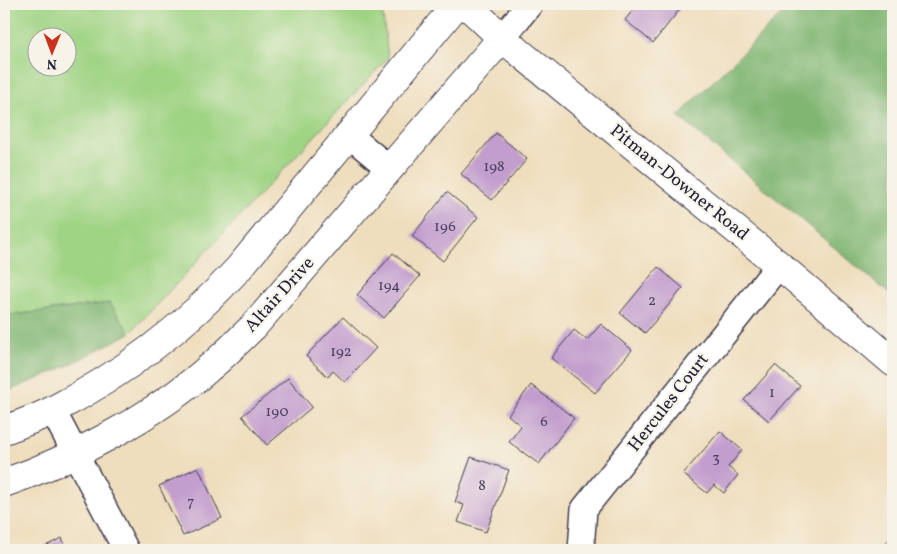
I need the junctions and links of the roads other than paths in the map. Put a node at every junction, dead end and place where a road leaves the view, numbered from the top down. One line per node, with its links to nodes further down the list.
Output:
1 (457, 4): 5 (street)
2 (466, 4): 4 (street, Pitman-Downer Road)
3 (530, 4): 4 (street)
4 (502, 38): 6 (street, Altair Drive); 7 (street, Pitman-Downer Road)
5 (349, 135): 6 (street); 9 (street)
6 (390, 169): 11 (street, Altair Drive)
7 (779, 265): 8 (street, Pitman-Downer Road); 14 (street, Hercules Court)
8 (893, 362)
9 (53, 411): 10 (street); 11 (street)
10 (4, 430)
11 (75, 454): 12 (street, Altair Drive); 13 (street)
12 (4, 483)
13 (126, 550)
14 (581, 550)

